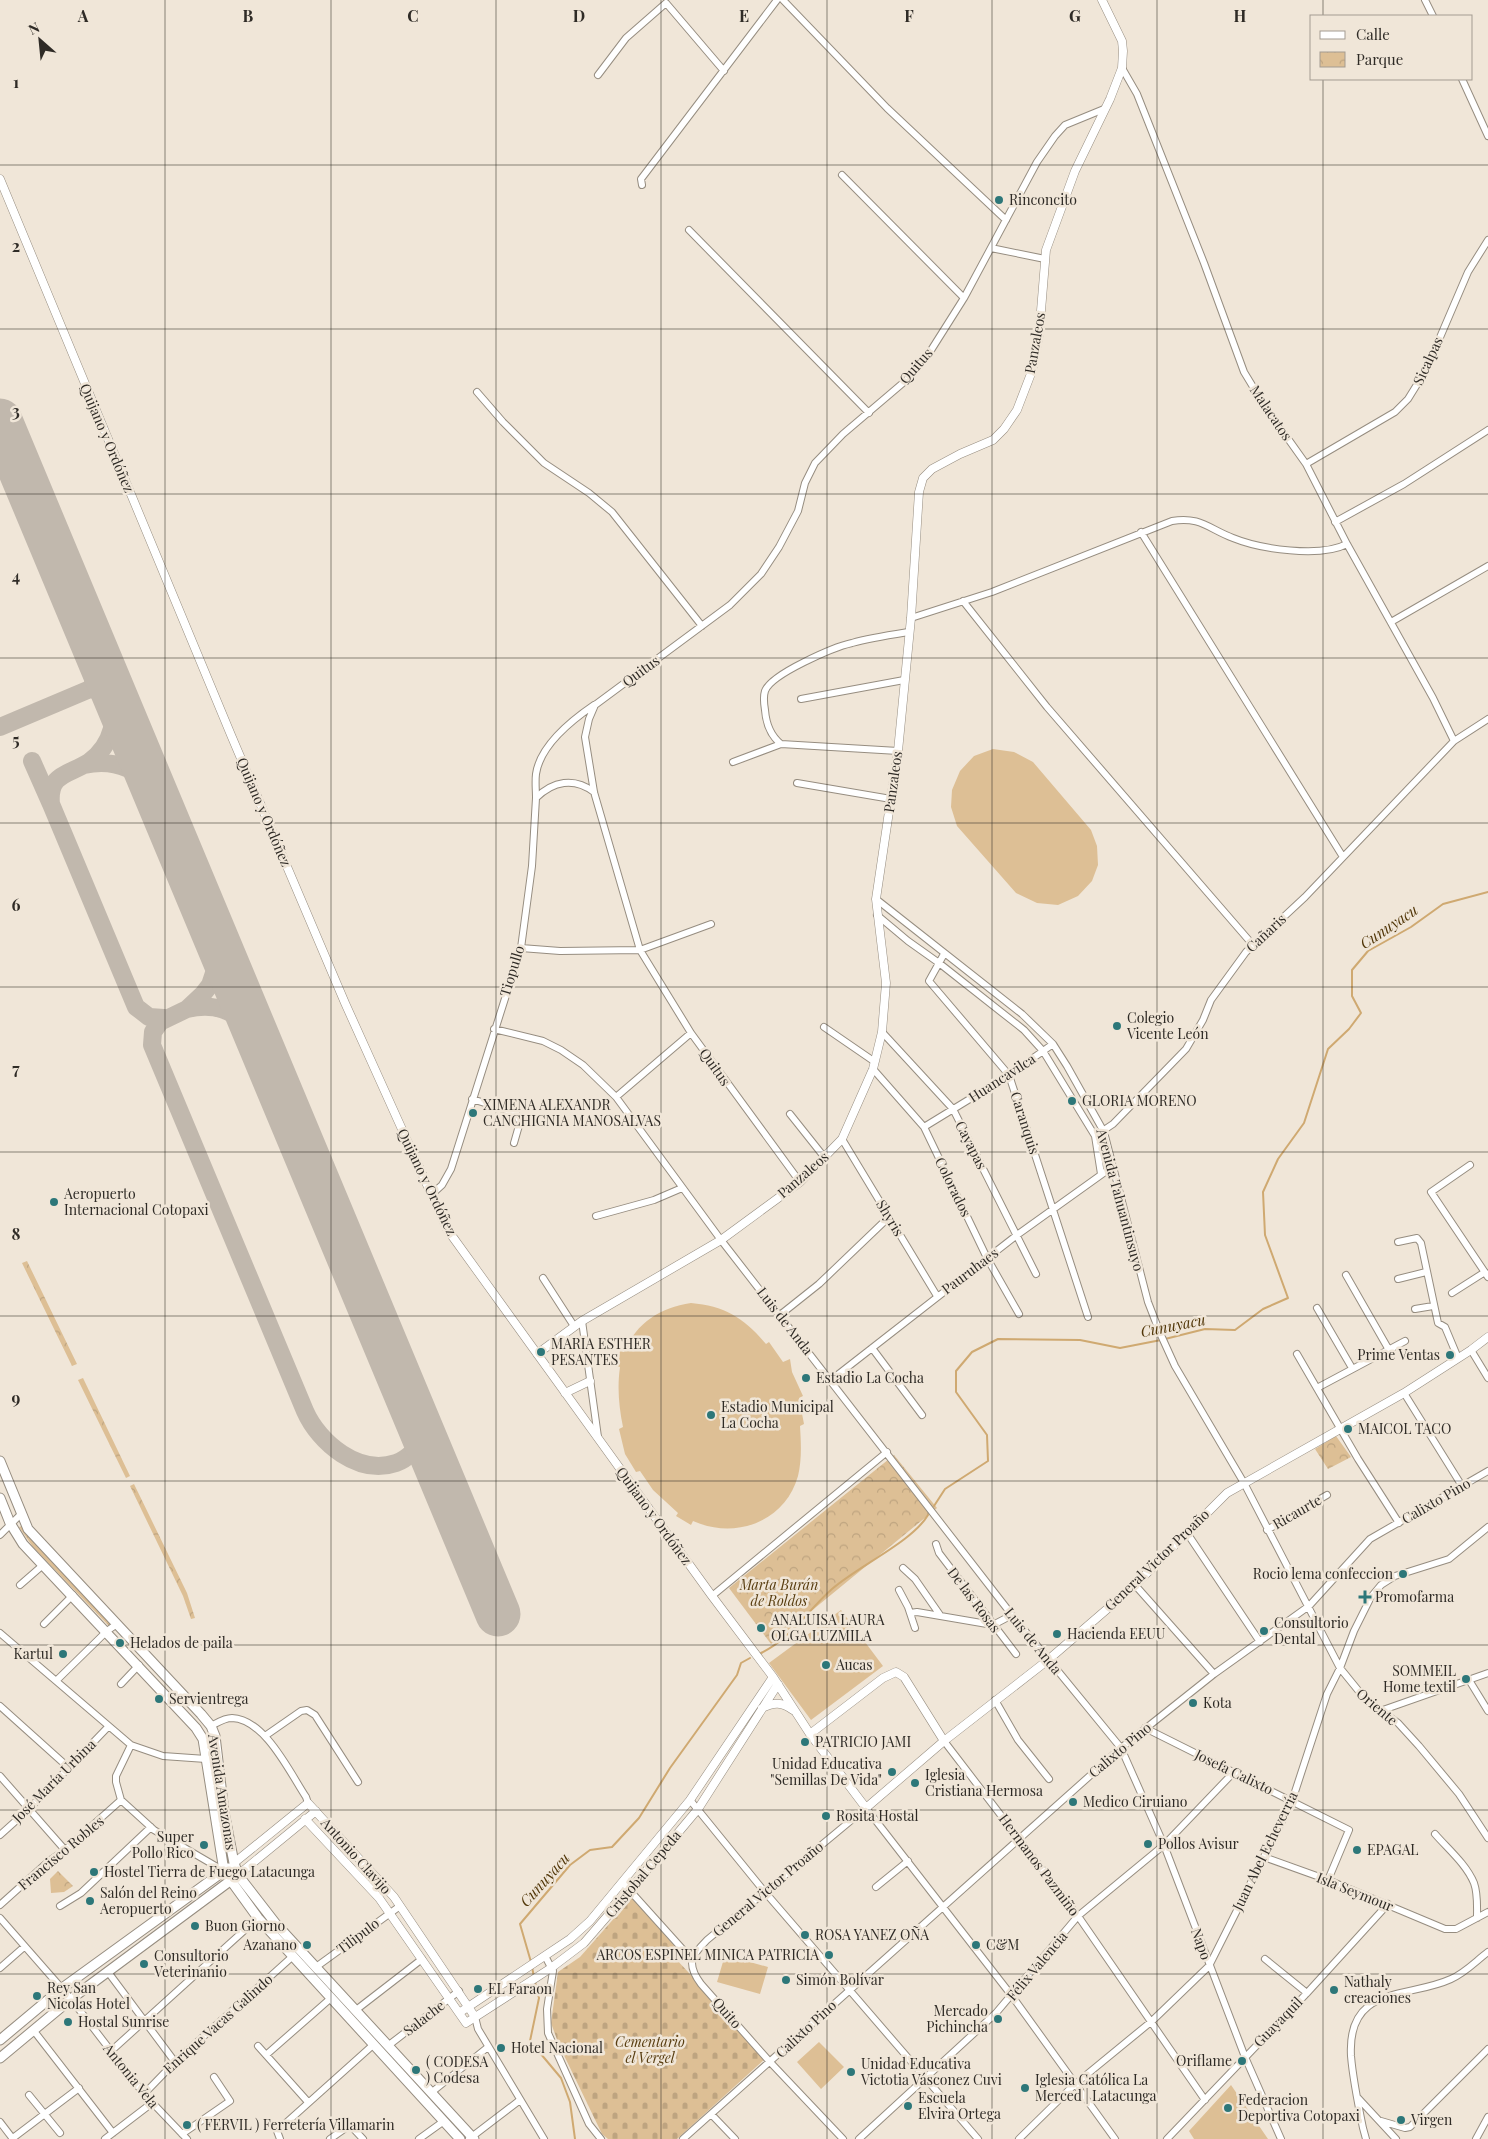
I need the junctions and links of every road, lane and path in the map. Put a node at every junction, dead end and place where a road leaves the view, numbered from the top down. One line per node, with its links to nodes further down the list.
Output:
1 (777, 0): 8 (street)
2 (783, 0): 16 (street)
3 (1102, 0): 7 (street)
4 (1425, 0): 6 (street)
5 (668, 2): 8 (street); 9 (street)
6 (1432, 15)
7 (1122, 68): 11 (street, Panzaleos); 25 (street, Malacatos)
8 (724, 71): 15 (street)
9 (598, 75)
10 (1462, 80): 12 (street)
11 (1104, 109): 16 (street, Quitus); 20 (street, Panzaleos)
12 (1488, 136)
13 (842, 175): 21 (street)
14 (0, 179): 79 (street, Quijano y Ordóñez)
15 (642, 185)
16 (1006, 220): 19 (street, Quitus)
17 (689, 230): 23 (street)
18 (1488, 240): 25 (street, Sicalpas)
19 (991, 248): 20 (street); 21 (street, Quitus)
20 (1045, 259): 31 (street, Panzaleos)
21 (964, 298): 23 (street, Quitus)
22 (477, 392): 33 (street)
23 (869, 413): 33 (street, Quitus)
24 (1488, 430): 26 (street)
25 (1306, 464): 26 (street, Malacatos)
26 (1335, 522): 28 (street, Malacatos)
27 (1141, 532): 28 (street); 30 (street); 47 (street)
28 (1347, 544): 32 (street, Malacatos)
29 (1488, 566): 32 (street)
30 (963, 601): 31 (street); 51 (street)
31 (911, 618): 34 (street, Panzaleos)
32 (1391, 622): 39 (street, Malacatos)
33 (702, 626): 37 (street, Quitus)
34 (909, 632): 35 (street, Panzaleos); 40 (street)
35 (904, 680): 36 (street); 41 (street, Panzaleos)
36 (801, 699)
37 (594, 705): 44 (street, Quitus); 45 (street, Tiopullo)
38 (1488, 719): 39 (street, Cañaris)
39 (1454, 741): 47 (street, Cañaris)
40 (781, 744): 41 (street); 42 (street)
41 (898, 751): 46 (street, Panzaleos)
42 (733, 762)
43 (797, 783): 46 (street)
44 (594, 792): 45 (street); 53 (street, Quitus)
45 (536, 798): 52 (street, Tiopullo)
46 (891, 798): 48 (street, Panzaleos)
47 (1343, 857): 51 (street, Cañaris)
48 (876, 899): 49 (street, Panzaleos); 54 (street, Avenida Tahuantinsuyo)
49 (877, 915): 55 (street, Avenida Tahuantinsuyo); 58 (street, Panzaleos)
50 (712, 924): 53 (street)
51 (1253, 946): 69 (street, Cañaris)
52 (521, 948): 53 (street); 57 (street, Tiopullo)
53 (640, 950): 59 (street, Quitus)
54 (944, 954): 55 (street, Caranquis); 60 (street, Avenida Tahuantinsuyo)
55 (939, 963): 61 (street, Avenida Tahuantinsuyo); 63 (street, Caranquis)
56 (824, 1027): 62 (street, Colorados)
57 (494, 1029): 64 (street, Luis de Anda); 65 (street, Tiopullo)
58 (882, 1032): 62 (street, Panzaleos); 66 (street, Cayapas)
59 (691, 1033): 64 (street); 77 (street, Quitus)
60 (1053, 1044): 61 (street, Huancavilca); 69 (street, Avenida Tahuantinsuyo)
61 (1043, 1051): 63 (street, Huancavilca); 70 (street, Avenida Tahuantinsuyo)
62 (874, 1066): 68 (street, Colorados); 71 (street, Panzaleos)
63 (1009, 1075): 66 (street, Huancavilca); 80 (street, Caranquis)
64 (616, 1097): 78 (street, Luis de Anda)
65 (472, 1099): 72 (street); 79 (street, Tiopullo)
66 (952, 1110): 68 (street, Huancavilca); 83 (street, Cayapas)
67 (790, 1114): 73 (street)
68 (924, 1127): 86 (street, Colorados)
69 (1104, 1132): 70 (street, Cañaris); 75 (street, Avenida Tahuantinsuyo)
70 (1095, 1136): 76 (street, Avenida Tahuantinsuyo)
71 (842, 1140): 73 (street, Panzaleos); 82 (street, Shyris)
72 (514, 1143)
73 (825, 1158): 77 (street, Panzaleos)
74 (1470, 1165): 89 (street)
75 (1112, 1167): 76 (street, Pauruhaes); 124 (street, Avenida Tahuantinsuyo)
76 (1101, 1174): 80 (street, Pauruhaes)
77 (800, 1182): 84 (street, Panzaleos)
78 (682, 1188): 81 (street); 84 (street, Luis de Anda)
79 (431, 1195): 108 (street, Quijano y Ordóñez)
80 (1053, 1209): 83 (street, Pauruhaes); 100 (street, Caranquis)
81 (596, 1216)
82 (889, 1217): 94 (street, Shyris); 99 (street)
83 (1017, 1235): 86 (street, Pauruhaes); 88 (street, Cayapas)
84 (721, 1240): 99 (street, Luis de Anda); 101 (street, Panzaleos)
85 (1398, 1242): 87 (street)
86 (987, 1258): 94 (street, Pauruhaes); 98 (street, Colorados)
87 (1426, 1272): 92 (street); 95 (street)
88 (1036, 1274)
89 (1486, 1274): 93 (street)
90 (1346, 1275): 106 (street)
91 (543, 1278): 102 (street)
92 (1398, 1279)
93 (1452, 1293)
94 (937, 1296): 105 (street, Pauruhaes)
95 (1433, 1306): 97 (street); 110 (street)
96 (1317, 1308): 111 (street)
97 (1415, 1309)
98 (1019, 1314)
99 (780, 1315): 113 (street, Luis de Anda)
100 (1088, 1317)
101 (582, 1321): 102 (street, Panzaleos); 114 (street)
102 (574, 1326): 108 (street, Panzaleos)
103 (1488, 1337): 107 (street, General Victor Proaño)
104 (1405, 1341): 106 (street)
105 (872, 1348): 113 (street, Pauruhaes); 118 (street)
106 (1389, 1350): 111 (street)
107 (1471, 1350): 110 (street, General Victor Proaño); 112 (street)
108 (537, 1354): 116 (street, Quijano y Ordóñez)
109 (1297, 1354): 115 (street)
110 (1458, 1358): 117 (street, General Victor Proaño)
111 (1352, 1368): 115 (street)
112 (1488, 1378)
113 (831, 1380): 121 (street, Luis de Anda)
114 (590, 1381): 116 (street); 120 (street)
115 (1317, 1388): 119 (street)
116 (565, 1393): 120 (street, Quijano y Ordóñez)
117 (1404, 1393): 119 (street, General Victor Proaño); 125 (street)
118 (922, 1415)
119 (1341, 1429): 124 (street, General Victor Proaño); 129 (street)
120 (598, 1439): 142 (street, Quijano y Ordóñez)
121 (886, 1452): 142 (street); 146 (street, Luis de Anda)
122 (0, 1462): 128 (main road, Avenida Amazonas)
123 (1488, 1471): 125 (street, Calixto Pino)
124 (1244, 1483): 132 (street, Oriente); 133 (street, General Victor Proaño)
125 (1462, 1486): 129 (street, Calixto Pino)
126 (1328, 1495): 132 (street, Ricaurte)
127 (0, 1498): 130 (main road, Avenida Amazonas)
128 (21, 1514): 130 (street); 148 (main road, Avenida Amazonas)
129 (1399, 1523): 143 (street, Calixto Pino)
130 (10, 1524): 134 (street); 136 (main road, Avenida Amazonas)
131 (1488, 1528): 157 (street, Juan Abel Echeverría)
132 (1267, 1530): 143 (street, Oriente)
133 (1187, 1533): 139 (street, General Victor Proaño); 153 (street)
134 (0, 1535)
135 (936, 1544): 149 (street, De las Rosas)
136 (43, 1564): 138 (street); 141 (main road, Avenida Amazonas)
137 (903, 1568): 145 (street)
138 (20, 1585)
139 (1135, 1585): 155 (street, General Victor Proaño); 159 (street)
140 (899, 1590): 144 (street)
141 (73, 1596): 147 (street); 151 (main road, Avenida Amazonas)
142 (712, 1596): 160 (street, Quijano y Ordóñez)
143 (1309, 1606): 153 (street, Calixto Pino); 157 (street, Oriente)
144 (910, 1613): 145 (street); 150 (street)
145 (940, 1615): 149 (street)
146 (1012, 1615): 149 (street); 155 (street, Luis de Anda)
147 (44, 1624)
148 (117, 1624): 151 (street); 171 (main road, Avenida Amazonas)
149 (994, 1625): 154 (street, De las Rosas)
150 (916, 1628)
151 (107, 1631): 156 (main road, Avenida Amazonas); 161 (street)
152 (0, 1633): 161 (street)
153 (1260, 1642): 159 (street, Calixto Pino)
154 (1016, 1654)
155 (1048, 1660): 165 (street, General Victor Proaño); 178 (street, Luis de Anda)
156 (139, 1665): 163 (street); 179 (main road, Avenida Amazonas)
157 (1340, 1668): 168 (street, Oriente); 187 (street, Juan Abel Echeverría)
158 (1488, 1673): 162 (street)
159 (1214, 1674): 173 (street, Calixto Pino)
160 (773, 1676): 164 (street, Quijano y Ordóñez); 186 (street, Cristobal Cepeda)
161 (57, 1680): 172 (street)
162 (1470, 1680): 168 (street); 169 (street)
163 (121, 1684)
164 (778, 1684): 167 (street, Cristobal Cepeda); 170 (street, Quijano y Ordóñez)
165 (996, 1700): 176 (street, General Victor Proaño); 183 (street)
166 (0, 1706): 180 (street)
167 (762, 1708): 170 (street); 191 (street, Cristobal Cepeda)
168 (1380, 1711): 198 (street, Oriente)
169 (1488, 1711)
170 (796, 1713): 174 (street, Quijano y Ordóñez)
171 (210, 1726): 175 (street, Antonio Clavijo); 203 (main road, Avenida Amazonas)
172 (108, 1727): 177 (street); 180 (street, José María Urbina)
173 (1145, 1728): 178 (street, Calixto Pino); 181 (street, Josefa Calixto)
174 (810, 1734): 176 (street, Hermanos Pazmiño); 189 (street, Quijano y Ordóñez)
175 (265, 1736): 184 (street); 188 (street, Antonio Clavijo)
176 (944, 1741): 189 (street, General Victor Proaño); 197 (street, Hermanos Pazmiño)
177 (131, 1745): 179 (street); 185 (street)
178 (1121, 1748): 197 (street, Calixto Pino); 199 (street, Napo)
179 (206, 1759): 204 (main road, Avenida Amazonas)
180 (69, 1768): 190 (street, José María Urbina)
181 (1234, 1772): 187 (street, Josefa Calixto); 199 (street, Félix Valencia)
182 (0, 1776): 190 (street)
183 (1049, 1779)
184 (358, 1782)
185 (121, 1800): 194 (street); 200 (street, Francisco Robles)
186 (690, 1800): 191 (street); 208 (street, Cristobal Cepeda)
187 (1292, 1801): 201 (street, Juan Abel Echeverría); 206 (street, Josefa Calixto)
188 (308, 1803): 192 (street, Antonio Clavijo); 203 (street)
189 (866, 1808): 202 (street, Quijano y Ordóñez); 211 (street, General Victor Proaño)
190 (29, 1809): 196 (street, José María Urbina); 200 (street)
191 (698, 1809): 210 (street, Cristobal Cepeda); 211 (street)
192 (316, 1811): 193 (street); 215 (street, Antonio Clavijo)
193 (305, 1819): 205 (street); 217 (street, Antonio Clavijo)
194 (151, 1827): 204 (street); 214 (street)
195 (1435, 1834): 222 (street)
196 (0, 1835)
197 (1018, 1838): 216 (street, Calixto Pino); 219 (street, Hermanos Pazmiño)
198 (1488, 1838)
199 (1164, 1845): 219 (street, Félix Valencia); 230 (street, Napo)
200 (65, 1850): 213 (street, Francisco Robles)
201 (1264, 1857): 206 (street, Isla Seymour); 230 (street, Juan Abel Echeverría)
202 (908, 1861): 209 (street); 216 (street, Quijano y Ordóñez)
203 (234, 1863): 204 (main road); 205 (main road, Avenida Amazonas)
204 (224, 1871): 207 (main road); 235 (main road)
205 (238, 1874): 207 (main road); 231 (main road, Avenida Amazonas)
206 (1328, 1880): 212 (street, Isla Seymour)
207 (230, 1881): 221 (main road); 234 (main road)
208 (623, 1883): 210 (street, Quito); 229 (street, Cristobal Cepeda)
209 (876, 1886)
210 (630, 1890): 226 (street, Quito); 233 (street, Cristobal Cepeda)
211 (764, 1891): 226 (street, General Victor Proaño); 236 (street)
212 (1388, 1904): 222 (street, Isla Seymour); 238 (street, Guayaquil)
213 (0, 1905)
214 (60, 1906)
215 (400, 1906): 217 (street, Tilipulo); 237 (street, Antonio Clavijo)
216 (943, 1907): 236 (street, Calixto Pino); 239 (street, Quijano y Ordóñez)
217 (389, 1912): 228 (street, Antonio Clavijo); 231 (street, Tilipulo)
218 (1488, 1912): 222 (street)
219 (1078, 1916): 239 (street, Félix Valencia); 247 (street, Hermanos Pazmiño)
220 (0, 1918): 223 (street, Antonia Vela)
221 (258, 1918): 225 (main road); 248 (street)
222 (1477, 1918)
223 (24, 1947): 232 (street); 235 (street, Antonia Vela)
224 (1488, 1952): 271 (street)
225 (293, 1956): 241 (main road); 262 (street, Enrique Vacas Galindo)
226 (692, 1957): 263 (street, Quito)
227 (1265, 1958): 238 (street)
228 (422, 1959): 242 (street, Antonio Clavijo); 244 (street)
229 (541, 1959): 233 (street); 243 (street, Cristobal Cepeda)
230 (1209, 1966): 247 (street, Juan Abel Echeverría); 261 (street, Napo)
231 (316, 1967): 244 (main road, Avenida Amazonas)
232 (0, 1968)
233 (551, 1968): 246 (street, Cristobal Cepeda); 294 (street)
234 (108, 1972): 240 (main road); 248 (street)
235 (61, 1989): 240 (street, Antonia Vela); 252 (main road)
236 (850, 1989): 263 (street, Calixto Pino); 265 (street)
237 (459, 1991): 242 (street, Salache); 243 (street, Antonio Clavijo)
238 (1307, 1992): 261 (street, Guayaquil)
239 (1012, 1996): 265 (street, Félix Valencia); 266 (street, Quijano y Ordóñez)
240 (71, 1998): 251 (main road); 258 (street, Antonia Vela)
241 (330, 1998): 253 (main road); 259 (street)
242 (449, 1998): 245 (street, Antonio Clavijo); 254 (street, Salache)
243 (469, 2007): 245 (street, Cristobal Cepeda); 246 (street, Antonio Clavijo)
244 (356, 2010): 254 (main road, Avenida Amazonas)
245 (459, 2013): 249 (street, Antonio Clavijo)
246 (475, 2017): 249 (street, Cristobal Cepeda); 250 (street, Antonio Clavijo)
247 (1152, 2021): 266 (street, Juan Abel Echeverría); 273 (street, Hermanos Pazmiño)
248 (144, 2022): 258 (street); 262 (street)
249 (466, 2023): 250 (street, Antonio Clavijo)
250 (478, 2029): 256 (street, Antonio Clavijo)
251 (34, 2031): 260 (main road); 267 (street)
252 (0, 2040)
253 (373, 2044): 274 (street); 279 (main road)
254 (389, 2045): 268 (main road, Avenida Amazonas)
255 (258, 2046): 259 (street)
256 (488, 2047): 268 (street); 272 (street, Antonio Clavijo)
257 (1488, 2049): 280 (street)
258 (110, 2052): 269 (street, Antonia Vela)
259 (266, 2055): 274 (street)
260 (1, 2057)
261 (1245, 2057): 273 (street, Guayaquil); 303 (street, Napo)
262 (175, 2062): 269 (street, Enrique Vacas Galindo)
263 (770, 2062): 277 (street, Calixto Pino); 297 (street, Quito)
264 (214, 2077): 284 (street)
265 (923, 2078): 298 (street, Félix Valencia); 299 (street)
266 (1074, 2085): 300 (street, Juan Abel Echeverría); 301 (street, Quijano y Ordóñez)
267 (79, 2088): 276 (street); 282 (street)
268 (432, 2092): 285 (main road, Avenida Amazonas)
269 (144, 2094): 275 (street, Antonia Vela)
270 (29, 2095): 276 (street)
271 (1357, 2097): 280 (street); 304 (street)
272 (520, 2100): 285 (street); 293 (street, Antonio Clavijo)
273 (1204, 2100): 302 (street, Guayaquil)
274 (308, 2102): 288 (street)
275 (152, 2103): 282 (street); 284 (street, Antonia Vela)
276 (45, 2114): 283 (street); 286 (street)
277 (711, 2114): 295 (street, Calixto Pino); 296 (street)
278 (1488, 2117): 306 (street)
279 (444, 2121): 291 (street); 292 (main road)
280 (1381, 2121): 305 (street)
281 (0, 2122): 286 (street)
282 (113, 2132): 287 (street)
283 (60, 2133)
284 (185, 2137)
285 (472, 2138)
286 (13, 2139)
287 (105, 2139)
288 (280, 2139)
289 (330, 2139): 290 (street)
290 (363, 2139)
291 (419, 2139)
292 (460, 2139)
293 (544, 2139)
294 (600, 2139)
295 (683, 2139)
296 (735, 2139)
297 (843, 2139)
298 (858, 2139)
299 (978, 2139)
300 (1019, 2139)
301 (1115, 2139)
302 (1167, 2139)
303 (1281, 2139)
304 (1366, 2139)
305 (1396, 2139)
306 (1476, 2139)

